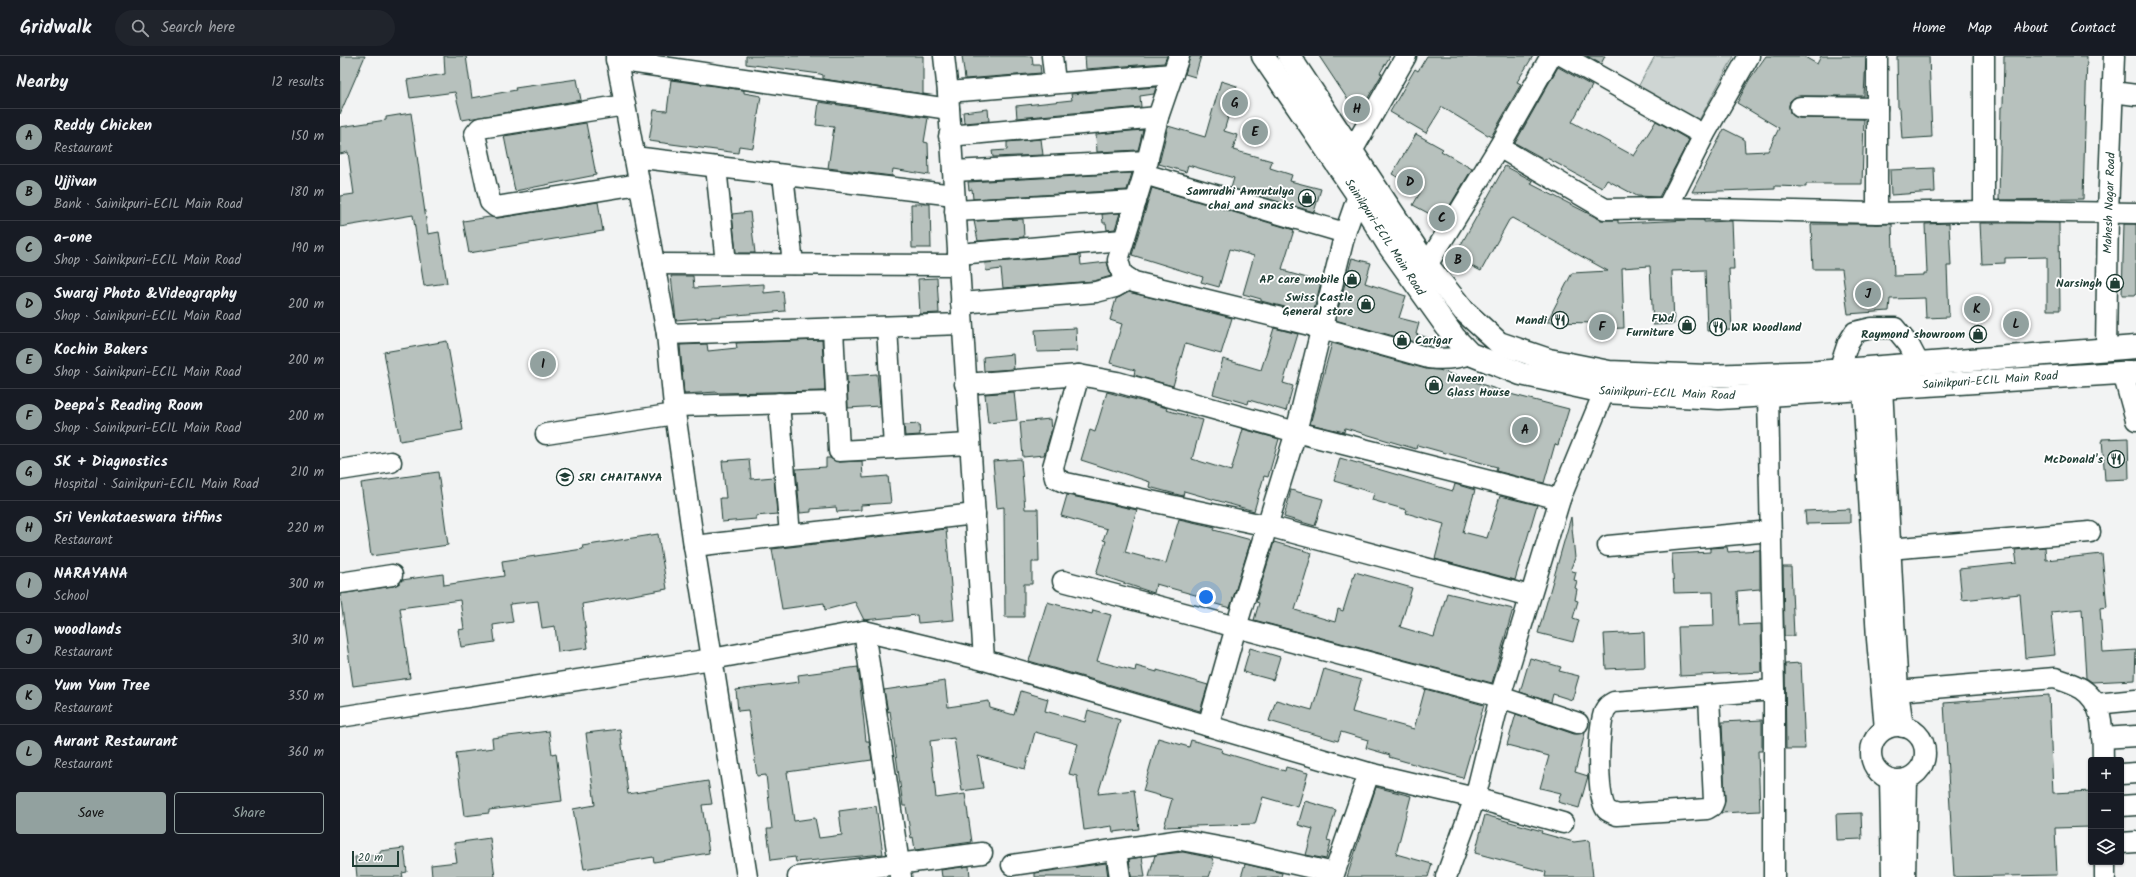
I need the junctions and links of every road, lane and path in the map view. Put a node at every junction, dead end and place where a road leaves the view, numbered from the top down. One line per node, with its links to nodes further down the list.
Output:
1 (944, 56): 17 (street)
2 (1052, 56): 14 (street)
3 (1263, 56): 33 (main road, Sainikpuri-ECIL Main Road)
4 (1289, 56): 25 (main road, Sainikpuri-ECIL Main Road)
5 (1406, 56): 25 (street)
6 (1551, 56): 24 (street)
7 (1563, 56): 22 (street)
8 (1749, 56): 22 (street)
9 (1877, 56): 20 (street)
10 (1984, 56): 37 (street)
11 (2114, 56): 15 (street, Mahesh Nagar Road)
12 (616, 58): 17 (street); 18 (street)
13 (1176, 65): 14 (street); 21 (street)
14 (1055, 82): 17 (street)
15 (2113, 92): 16 (street); 38 (street, Mahesh Nagar Road)
16 (2136, 95)
17 (948, 100): 23 (street)
18 (625, 105): 26 (street); 32 (street)
19 (1800, 107): 20 (street)
20 (1877, 108): 39 (street)
21 (1158, 117): 23 (street); 28 (street)
22 (1704, 135): 36 (street)
23 (950, 136): 29 (street)
24 (1499, 147): 36 (street); 47 (street)
25 (1352, 151): 30 (main road, Sainikpuri-ECIL Main Road)
26 (634, 157): 27 (street); 32 (street)
27 (716, 167): 31 (street); 45 (street)
28 (1146, 168): 29 (street); 34 (street); 41 (street)
29 (953, 172): 35 (street)
30 (1366, 173): 33 (street); 47 (main road, Sainikpuri-ECIL Main Road)
31 (783, 175): 35 (street); 46 (street)
32 (639, 184): 44 (street)
33 (1357, 194): 41 (street); 57 (main road, Sainikpuri-ECIL Main Road)
34 (1136, 201): 35 (street); 42 (street)
35 (954, 203): 43 (street)
36 (1667, 208): 39 (street)
37 (1984, 211): 38 (street); 39 (street)
38 (2108, 212): 40 (street); 56 (street, Mahesh Nagar Road)
39 (1877, 213)
40 (2136, 213)
41 (1345, 233): 52 (street)
42 (1124, 240): 43 (street); 48 (street)
43 (958, 259): 46 (street); 49 (street)
44 (654, 264): 45 (street); 54 (street)
45 (726, 264): 46 (street)
46 (794, 264)
47 (1428, 265): 59 (main road, Sainikpuri-ECIL Main Road)
48 (1129, 279): 49 (street); 52 (street)
49 (961, 303): 50 (street)
50 (962, 324): 51 (street); 62 (street)
51 (887, 327): 53 (street); 73 (street)
52 (1322, 328): 57 (street); 70 (street)
53 (833, 329): 54 (street); 66 (street)
54 (667, 334): 68 (street)
55 (2136, 347): 56 (main road, Sainikpuri-ECIL Main Road)
56 (2106, 350): 58 (main road, Sainikpuri-ECIL Main Road)
57 (1470, 354): 64 (main road, Sainikpuri-ECIL Main Road)
58 (1919, 364): 59 (main road, Sainikpuri-ECIL Main Road); 59 (street)
59 (1839, 370)
60 (2130, 373): 63 (main road, Sainikpuri-ECIL Main Road); 69 (street)
61 (1079, 375): 62 (street); 70 (street); 78 (street)
62 (965, 384): 72 (street)
63 (1872, 388): 65 (main road, Sainikpuri-ECIL Main Road); 84 (street)
64 (1604, 392): 65 (main road, Sainikpuri-ECIL Main Road); 76 (street)
65 (1768, 394): 79 (street)
66 (836, 402): 67 (street); 73 (street)
67 (779, 403): 68 (street); 81 (street)
68 (674, 410): 71 (street); 82 (street)
69 (2136, 420)
70 (1296, 432): 76 (street); 78 (street)
71 (546, 434)
72 (970, 444): 73 (street); 77 (street)
73 (894, 448)
74 (391, 462): 75 (street)
75 (340, 470)
76 (1560, 498): 88 (street)
77 (975, 514): 81 (street); 92 (street)
78 (1268, 526): 88 (street); 89 (street)
79 (1771, 531): 83 (street); 93 (street)
80 (2090, 532): 84 (street)
81 (790, 535): 82 (street)
82 (694, 546): 91 (street)
83 (1608, 546)
84 (1882, 549): 94 (street)
85 (392, 575): 87 (street)
86 (1063, 581): 89 (street)
87 (340, 583)
88 (1530, 596): 96 (street)
89 (1236, 627): 96 (street); 101 (street)
90 (864, 631): 91 (street); 92 (street); 120 (street)
91 (712, 659): 99 (street); 122 (street)
92 (984, 660): 101 (street)
93 (1774, 690): 95 (street); 126 (street)
94 (1890, 691): 98 (street); 102 (street)
95 (1709, 696): 95 (street)
96 (1500, 697): 100 (street); 110 (street)
97 (2136, 700): 98 (street)
98 (2096, 704): 104 (street)
99 (340, 717)
100 (1578, 723)
101 (1208, 726): 106 (street)
102 (1894, 728): 109 (street); 109 (street)
103 (2136, 736): 104 (street)
104 (2102, 738): 105 (street)
105 (2103, 757)
106 (1369, 773): 110 (street); 121 (street)
107 (2136, 773): 108 (street)
108 (2124, 774)
109 (1899, 779): 127 (street); 128 (street)
110 (1475, 798): 113 (street); 125 (street)
111 (2136, 805): 112 (street)
112 (2124, 806)
113 (1563, 824)
114 (2136, 842): 115 (street)
115 (2124, 843)
116 (1116, 850): 118 (street); 121 (street); 124 (street)
117 (982, 853): 120 (street)
118 (1012, 865)
119 (2105, 865): 129 (street)
120 (900, 871): 123 (street)
121 (1334, 875)
122 (747, 877)
123 (798, 877)
124 (1120, 877)
125 (1446, 877)
126 (1774, 877)
127 (1892, 877)
128 (1905, 877)
129 (2105, 877)

